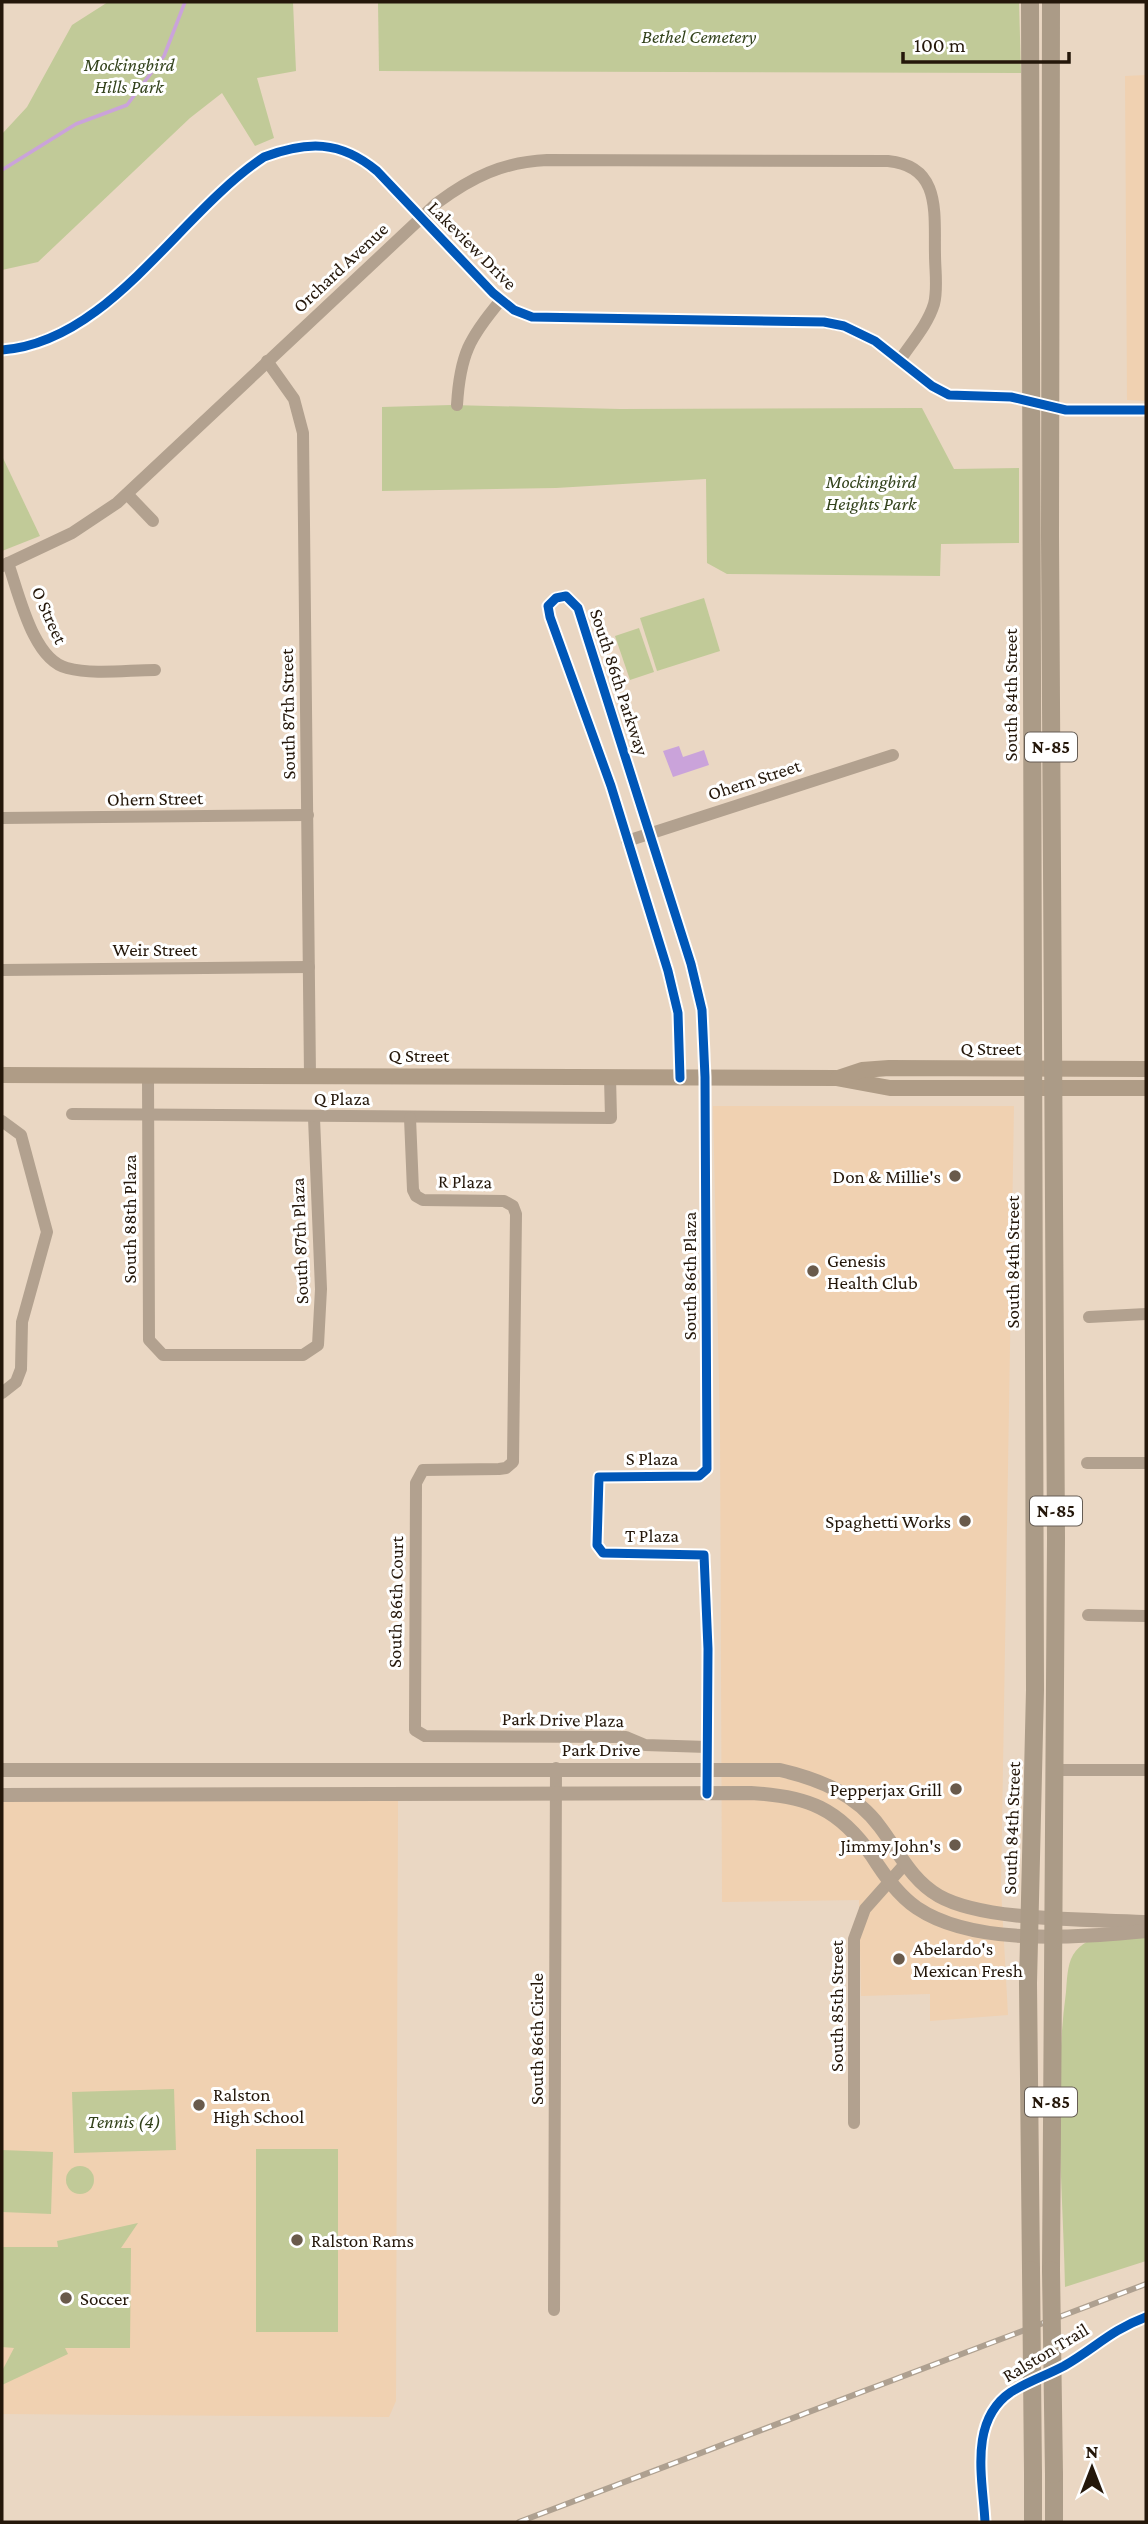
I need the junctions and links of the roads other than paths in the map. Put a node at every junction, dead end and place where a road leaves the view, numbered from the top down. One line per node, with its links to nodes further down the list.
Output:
1 (1030, 2): 8 (main road, South 84th Street / N-85)
2 (1051, 2): 10 (main road, N-85)
3 (421, 218): 4 (street, Lakeview Drive); 5 (street, Lakeview Drive); 6 (street, Orchard Avenue); 7 (street, Orchard Avenue)
4 (501, 300): 6 (street, Lakeview Drive); 9 (street)
5 (2, 350)
6 (900, 360): 8 (street, Lakeview Drive)
7 (267, 361): 12 (street, Orchard Avenue); 21 (street, South 87th Street)
8 (1030, 401): 10 (street, Lakeview Drive); 31 (main road, South 84th Street / N-85)
9 (457, 405)
10 (1050, 406): 11 (street, Lakeview Drive); 32 (main road, N-85)
11 (1146, 410)
12 (127, 494): 13 (street); 14 (street, Orchard Avenue)
13 (153, 521)
14 (5, 564): 17 (street, O Street)
15 (595, 661): 16 (street); 16 (street, South 86th Parkway); 19 (street, South 86th Parkway)
16 (571, 669): 20 (street, South 86th Parkway)
17 (155, 670)
18 (893, 755): 23 (street, Ohern Street)
19 (632, 776): 20 (street); 23 (street, South 86th Parkway)
20 (611, 786): 24 (street, South 86th Parkway)
21 (308, 815): 22 (street, Ohern Street); 27 (street, South 87th Street)
22 (2, 818)
23 (650, 835): 24 (street, Ohern Street); 25 (street, South 86th Parkway)
24 (627, 841): 26 (street, South 86th Parkway)
25 (685, 943): 26 (street); 29 (street, South 86th Parkway)
26 (662, 951): 30 (street, South 86th Parkway)
27 (309, 967): 28 (street, Weir Street); 36 (street, South 87th Street)
28 (2, 970)
29 (702, 1028): 30 (street); 39 (street, South 86th Parkway)
30 (678, 1029): 38 (street, South 86th Parkway)
31 (1033, 1069): 32 (main road, Q Street); 40 (main road, Q Street); 43 (main road, South 84th Street / N-85)
32 (1054, 1069): 33 (main road, Q Street); 41 (main road, N-85)
33 (1146, 1069)
34 (2, 1075): 35 (main road, Q Street)
35 (148, 1076): 36 (main road, Q Street); 45 (street, South 88th Plaza)
36 (310, 1076): 37 (main road, Q Street)
37 (610, 1077): 38 (main road, Q Street); 47 (street, Q Plaza)
38 (680, 1077): 39 (main road, Q Street)
39 (705, 1077): 40 (main road, Q Street); 56 (street, South 86th Plaza)
40 (836, 1078): 43 (main road, Q Street)
41 (1054, 1088): 42 (main road, Q Street); 43 (main road, Q Street); 65 (main road, N-85)
42 (1146, 1088)
43 (1033, 1089): 72 (main road, South 84th Street / N-85)
44 (72, 1114): 45 (street, Q Plaza)
45 (148, 1116): 46 (street, Q Plaza); 51 (street, South 88th Plaza)
46 (314, 1118): 47 (street, Q Plaza); 51 (street, South 87th Plaza)
47 (410, 1118): 55 (street, R Plaza)
48 (2, 1121): 52 (street)
49 (1146, 1314): 50 (street)
50 (1088, 1317)
51 (303, 1355)
52 (2, 1394)
53 (1087, 1463): 54 (street)
54 (1146, 1463)
55 (420, 1472): 60 (street, South 86th Court)
56 (704, 1474): 57 (street, S Plaza)
57 (599, 1552): 61 (street, T Plaza)
58 (1088, 1615): 59 (street)
59 (1146, 1616)
60 (418, 1733): 61 (street, Park Drive Plaza)
61 (707, 1747): 63 (street)
62 (556, 1768): 63 (street, Park Drive); 64 (street, Park Drive); 67 (street, South 86th Circle)
63 (707, 1769): 68 (street); 70 (street, Park Drive)
64 (2, 1770)
65 (1056, 1770): 66 (street); 74 (main road, N-85)
66 (1146, 1770)
67 (556, 1794): 68 (street, Park Drive); 69 (street, Park Drive); 78 (street, South 86th Circle)
68 (706, 1794): 71 (street, Park Drive)
69 (2, 1795)
70 (905, 1864): 71 (street, South 85th Street); 72 (street, Park Drive)
71 (888, 1880): 76 (street, Park Drive); 77 (street, South 85th Street)
72 (1029, 1915): 74 (street, Park Drive); 76 (main road, South 84th Street / N-85)
73 (1146, 1923): 74 (street, Park Drive)
74 (1053, 1925): 75 (street, Park Drive); 76 (street, Park Drive); 80 (main road, N-85, bridge)
75 (1146, 1931)
76 (1029, 1934): 79 (main road, South 84th Street / N-85, bridge)
77 (854, 2123)
78 (554, 2310)
79 (1033, 2522)
80 (1054, 2522)

